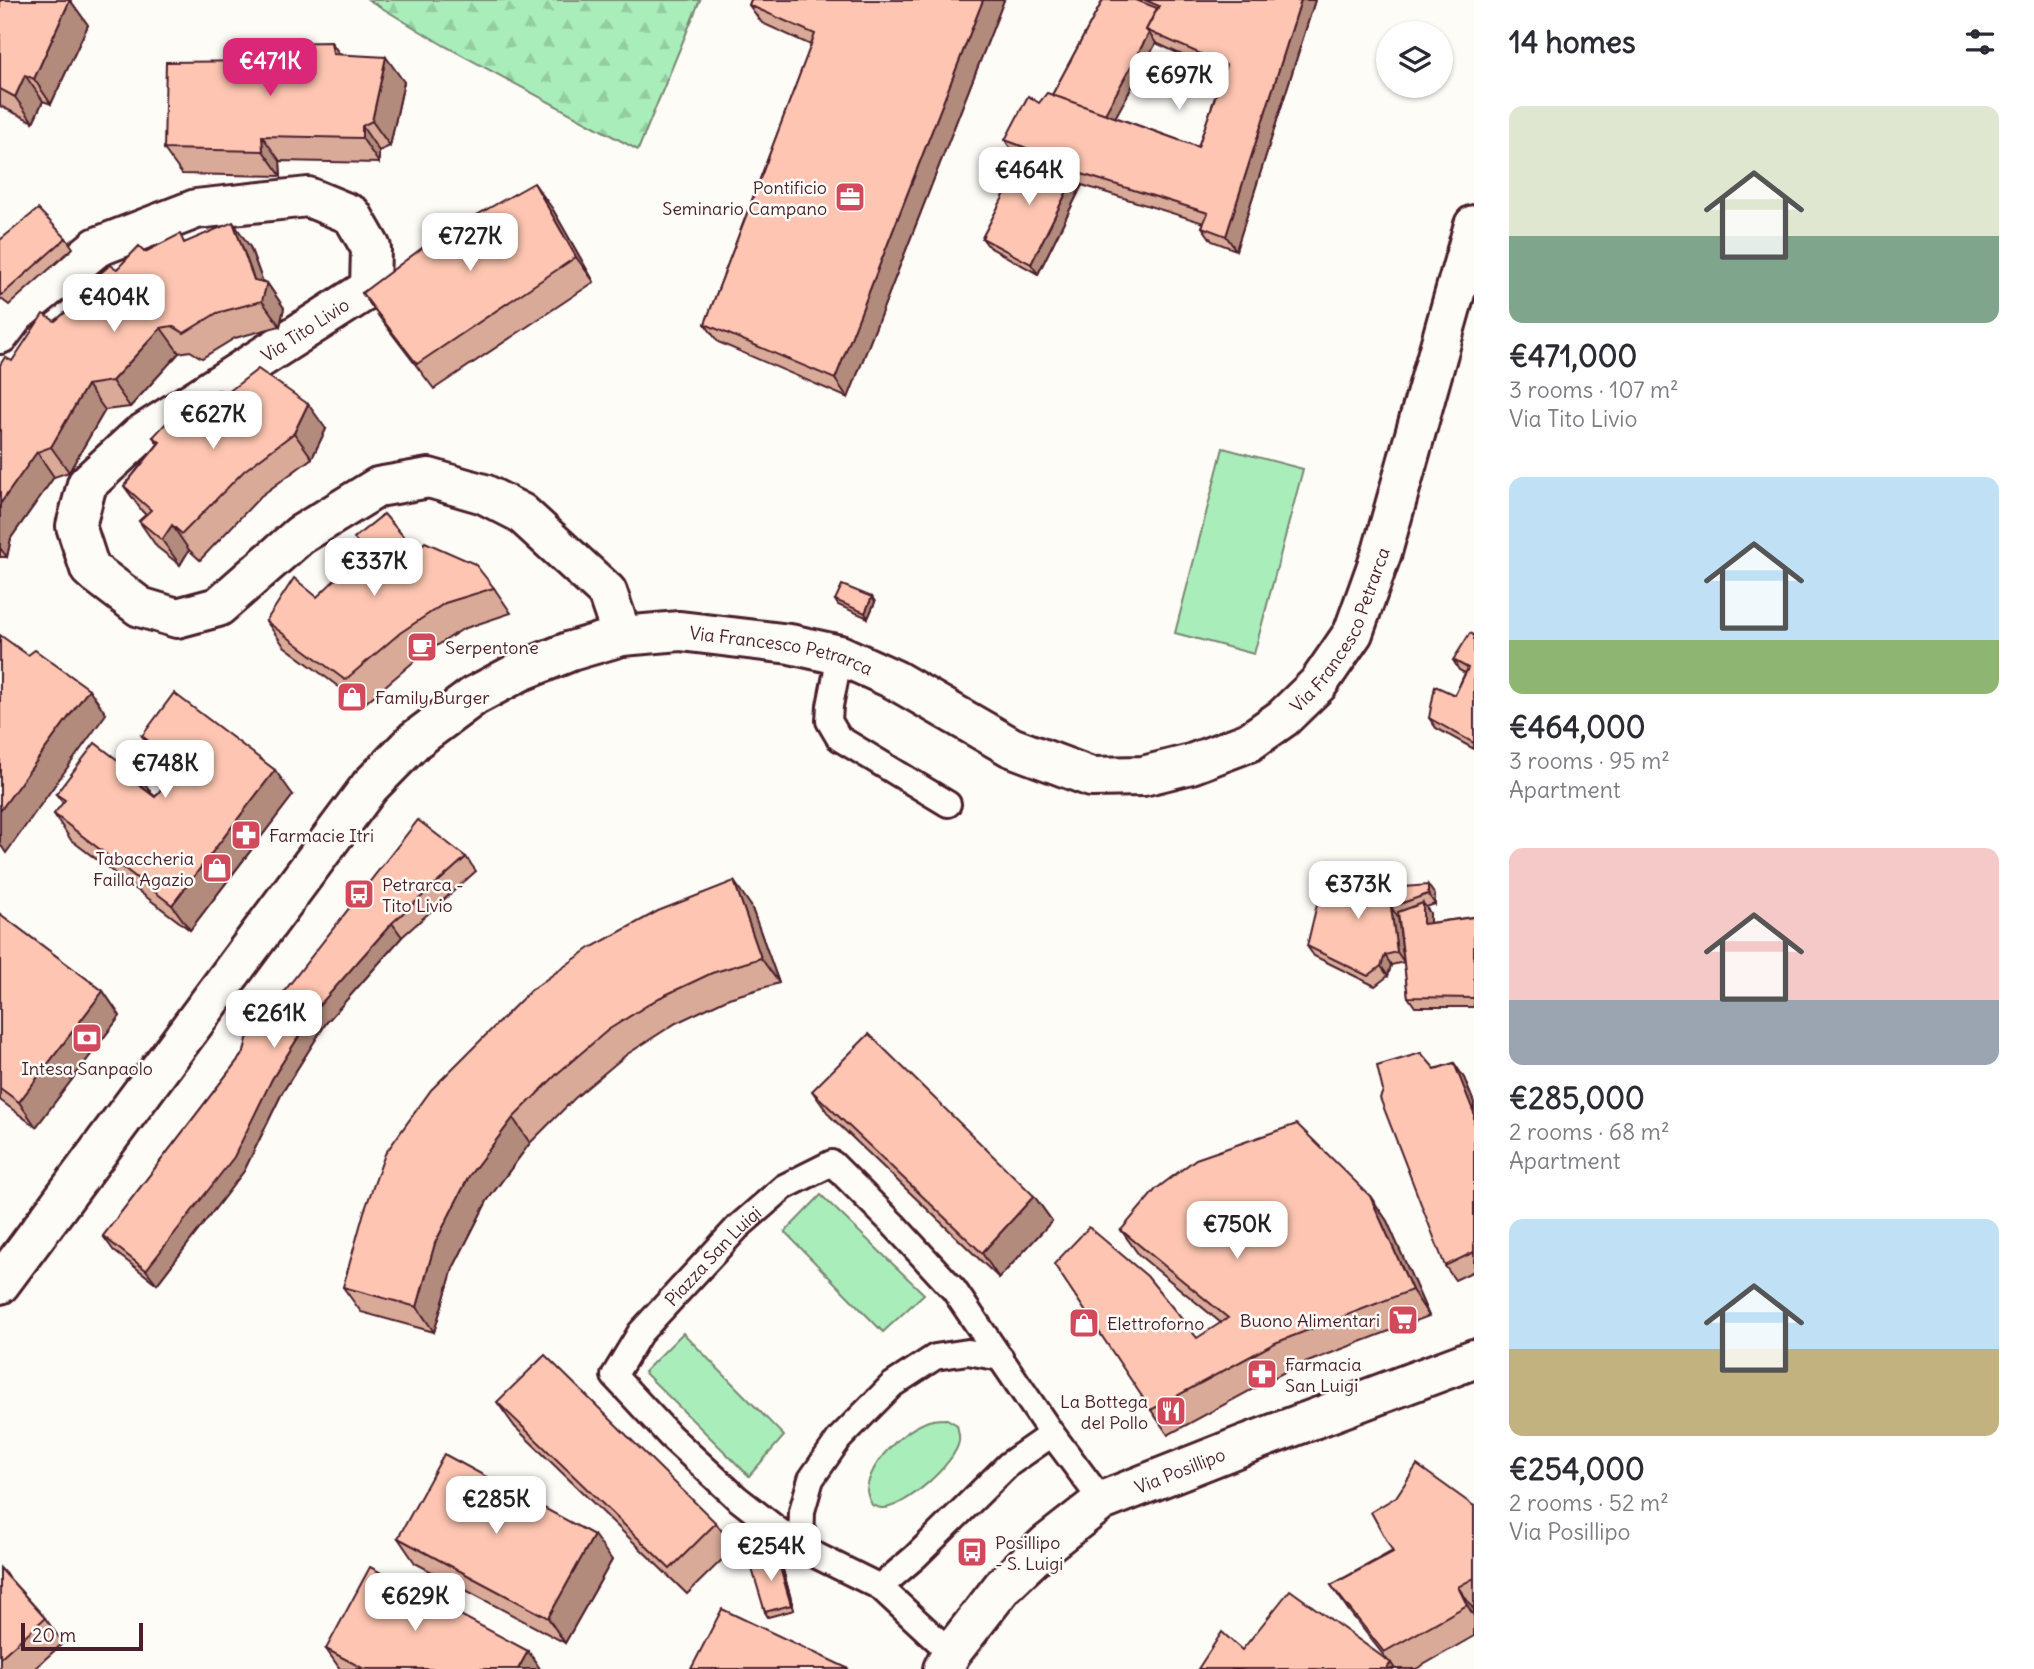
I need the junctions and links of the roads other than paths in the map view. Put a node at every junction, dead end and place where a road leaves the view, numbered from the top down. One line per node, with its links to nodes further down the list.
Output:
1 (1474, 225): 4 (street, Via Francesco Petrarca)
2 (0, 334): 3 (street, Via Tito Livio)
3 (622, 636): 4 (street, Via Francesco Petrarca); 6 (street, Via Francesco Petrarca)
4 (840, 655): 5 (lane)
5 (948, 804)
6 (0, 1284)
7 (1001, 1358): 9 (lane, Piazza San Luigi); 11 (lane); 11 (lane, Piazza San Luigi)
8 (1474, 1359): 10 (street, Via Posillipo)
9 (1052, 1434): 10 (lane, Piazza San Luigi); 12 (lane)
10 (1102, 1501): 13 (street, Via Posillipo)
11 (801, 1548): 12 (lane, Piazza San Luigi)
12 (880, 1587): 13 (lane, Piazza San Luigi)
13 (947, 1661)

